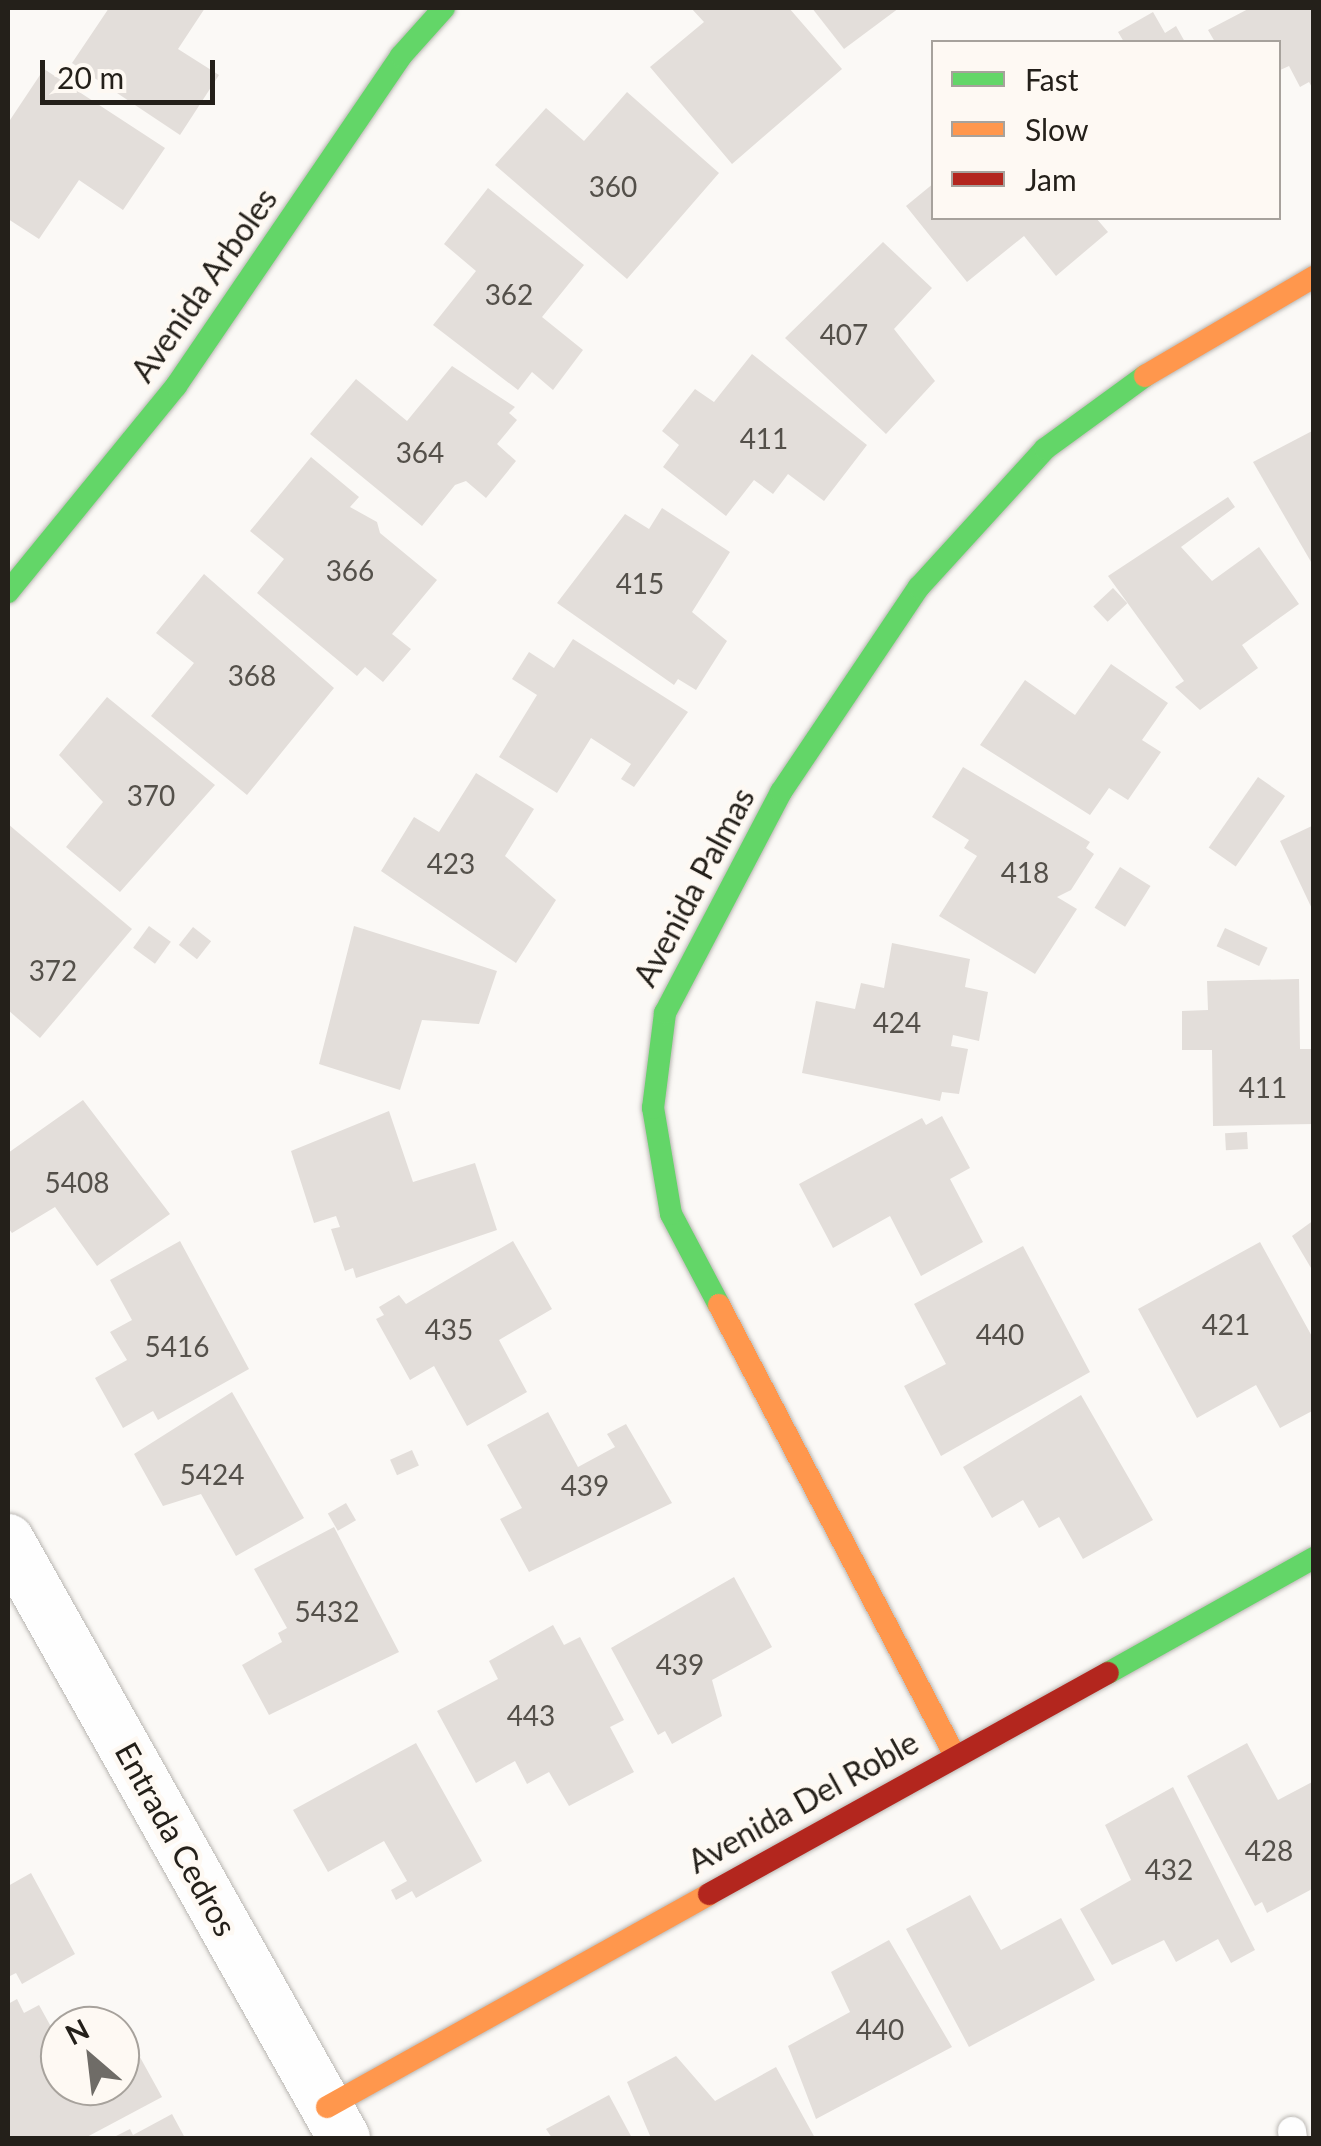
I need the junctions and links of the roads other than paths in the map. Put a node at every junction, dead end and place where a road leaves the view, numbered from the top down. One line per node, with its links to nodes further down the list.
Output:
1 (444, 8): 3 (street, Avenida Arboles)
2 (1314, 277): 6 (street, Avenida Palmas)
3 (8, 592)
4 (8, 1540): 7 (street, Entrada Cedros)
5 (1314, 1558): 6 (street, Avenida Del Roble)
6 (954, 1754): 7 (street, Avenida Del Roble)
7 (336, 2122)

